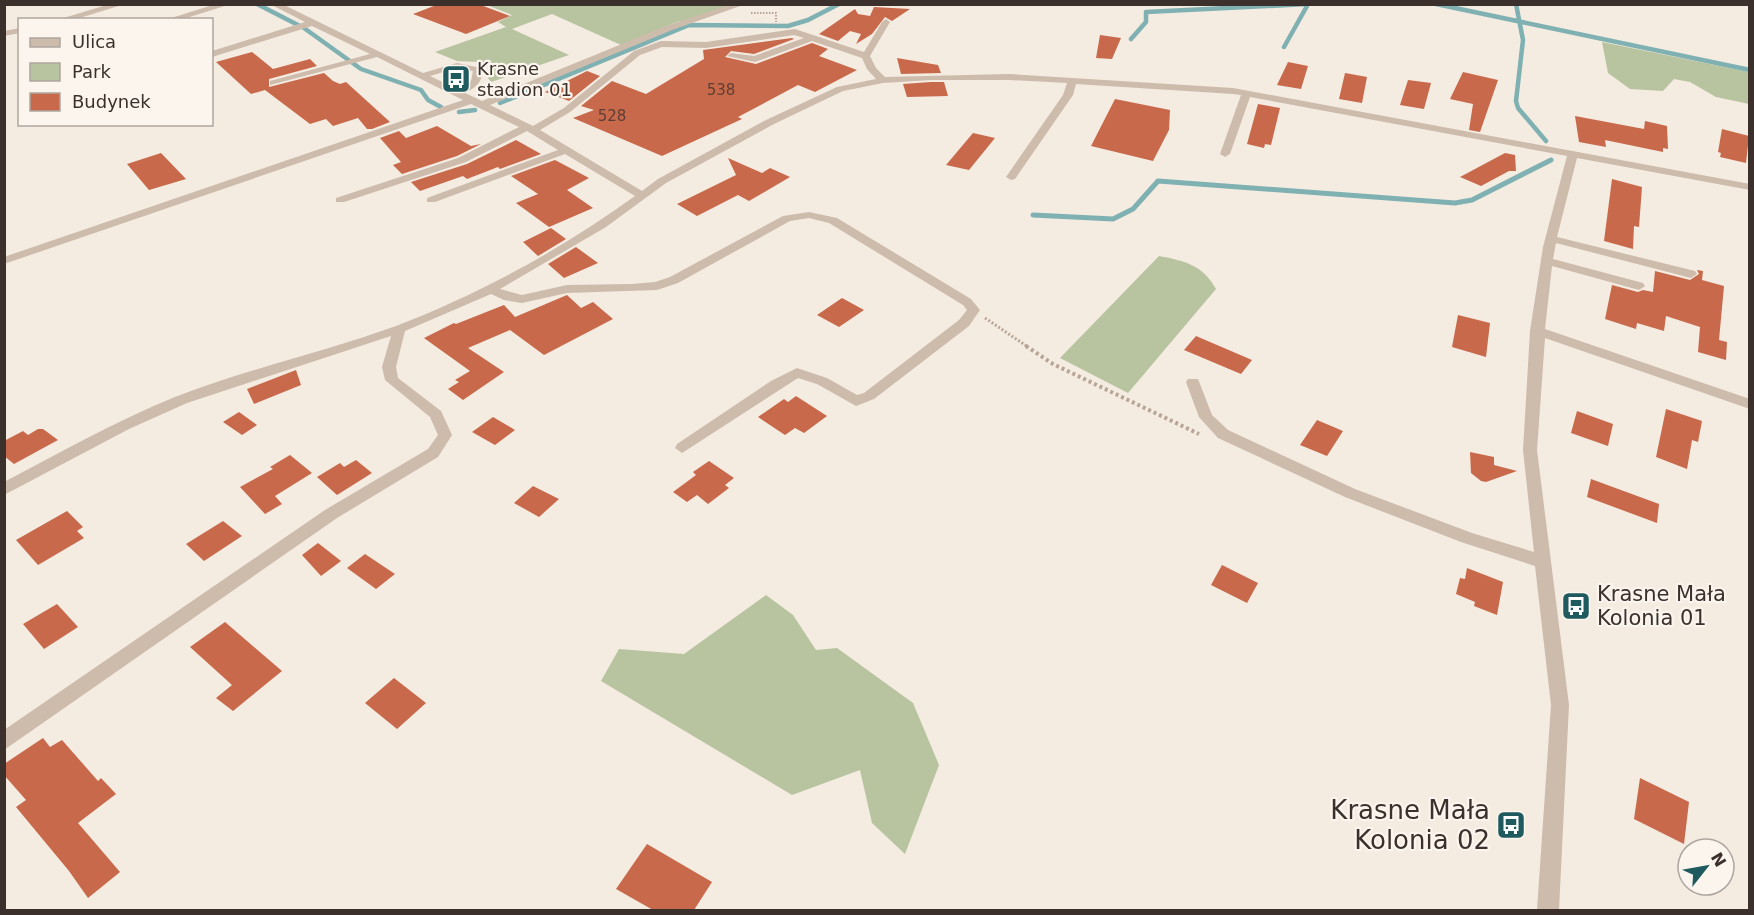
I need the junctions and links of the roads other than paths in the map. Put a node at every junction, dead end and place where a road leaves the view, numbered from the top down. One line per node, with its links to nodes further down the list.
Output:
1 (121, 4): 5 (street)
2 (227, 4): 6 (street)
3 (274, 4): 8 (street)
4 (742, 4): 20 (street)
5 (68, 18)
6 (177, 18)
7 (886, 22): 13 (street)
8 (312, 23): 10 (street); 11 (street)
9 (811, 38): 12 (street); 13 (street); 21 (street)
10 (213, 54)
11 (376, 54): 14 (street); 17 (street)
12 (731, 56)
13 (866, 56): 15 (street)
14 (423, 76): 18 (street); 18 (street)
15 (883, 80): 16 (street); 27 (street)
16 (1073, 80): 19 (street); 25 (street)
17 (273, 83)
18 (457, 93): 20 (street)
19 (1247, 93): 23 (street); 24 (street)
20 (477, 102): 21 (street); 31 (street)
21 (530, 128): 22 (street); 28 (street)
22 (567, 150): 27 (street); 29 (street)
23 (1573, 153): 26 (street); 30 (street)
24 (1225, 154)
25 (1011, 177)
26 (1749, 187)
27 (643, 196): 35 (street)
28 (340, 200)
29 (431, 200)
30 (1551, 239): 32 (street); 33 (street)
31 (4, 261)
32 (1547, 261): 34 (street); 37 (street)
33 (1692, 274)
34 (1639, 286)
35 (491, 289): 36 (street); 40 (street)
36 (399, 329): 41 (street); 43 (street)
37 (1537, 331): 39 (street); 42 (street)
38 (1193, 382): 42 (street)
39 (1749, 404)
40 (682, 448)
41 (4, 489)
42 (1544, 562): 44 (street)
43 (4, 741)
44 (1548, 910)

